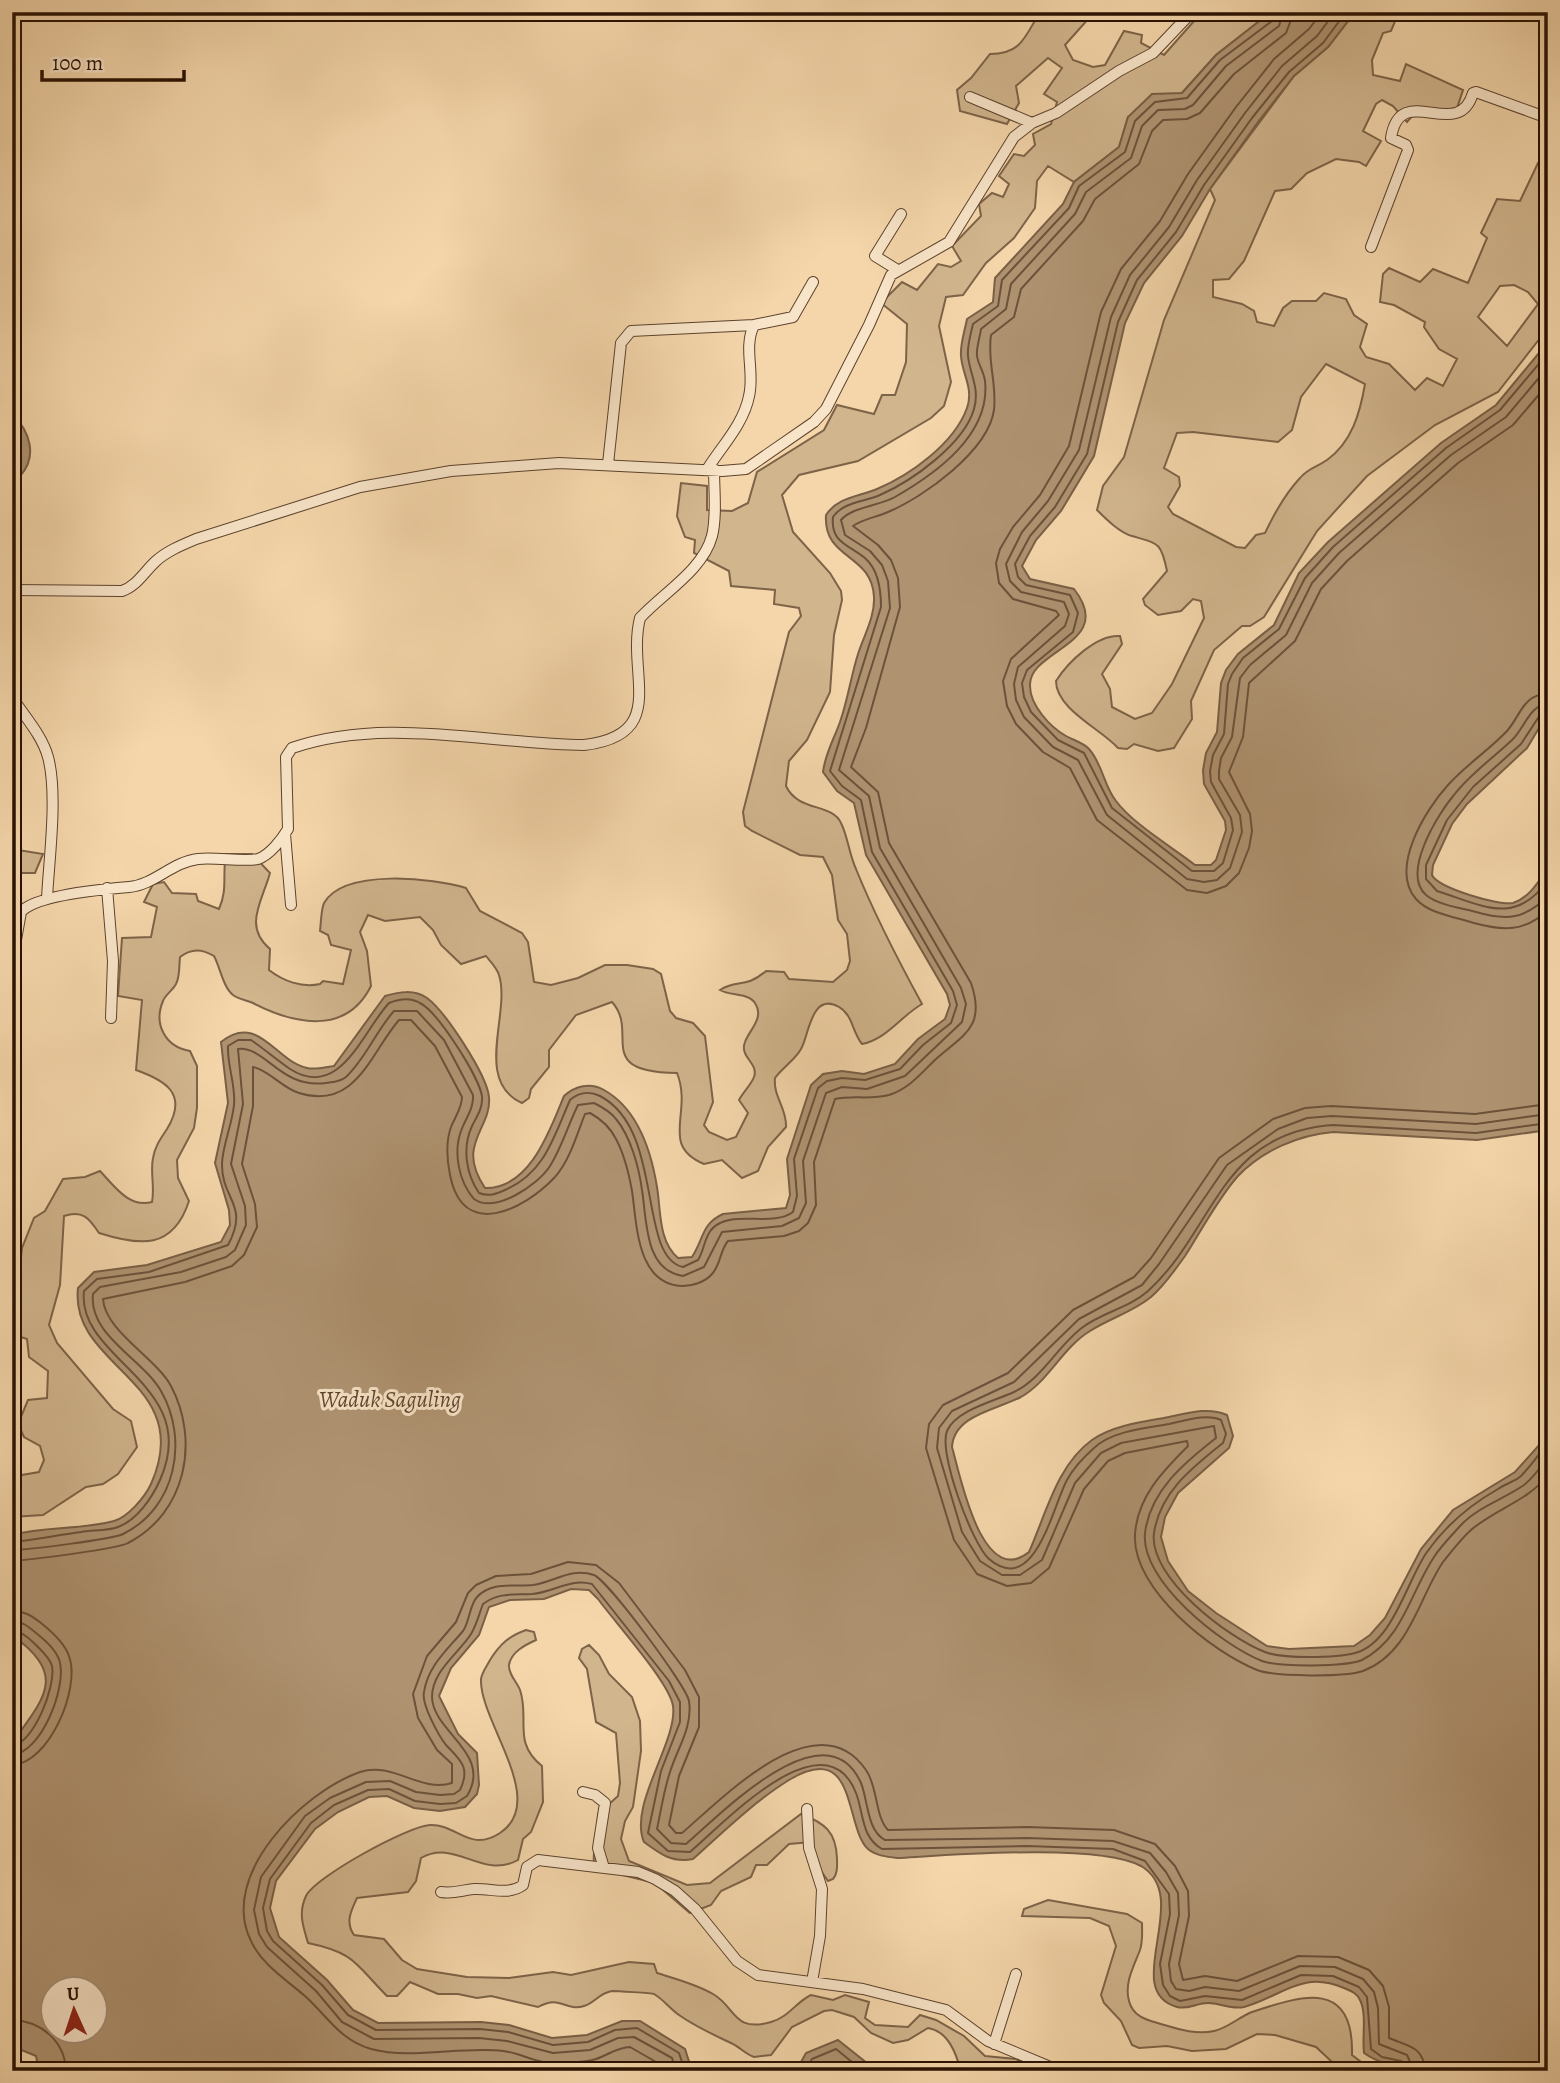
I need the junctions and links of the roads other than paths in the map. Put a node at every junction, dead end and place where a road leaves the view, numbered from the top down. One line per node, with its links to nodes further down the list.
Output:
1 (1192, 12): 4 (street)
2 (970, 97): 4 (street)
3 (1548, 118): 6 (street)
4 (1031, 123): 7 (street)
5 (901, 214): 7 (street)
6 (1371, 247)
7 (896, 270): 11 (street)
8 (813, 282): 9 (street)
9 (754, 325): 10 (street); 11 (street)
10 (608, 464): 11 (street); 12 (street)
11 (711, 469): 14 (street)
12 (12, 590)
13 (12, 697): 16 (street)
14 (285, 834): 15 (street); 17 (street)
15 (107, 888): 16 (street); 19 (street)
16 (47, 898): 18 (street)
17 (291, 905)
18 (12, 962)
19 (111, 1018)
20 (12, 1092): 21 (street)
21 (12, 1104)
22 (583, 1792): 24 (street)
23 (807, 1809): 27 (street)
24 (604, 1868): 25 (street); 27 (street)
25 (442, 1892)
26 (1016, 1974): 28 (street)
27 (812, 1982): 28 (street)
28 (994, 2044): 29 (street)
29 (1060, 2071)

